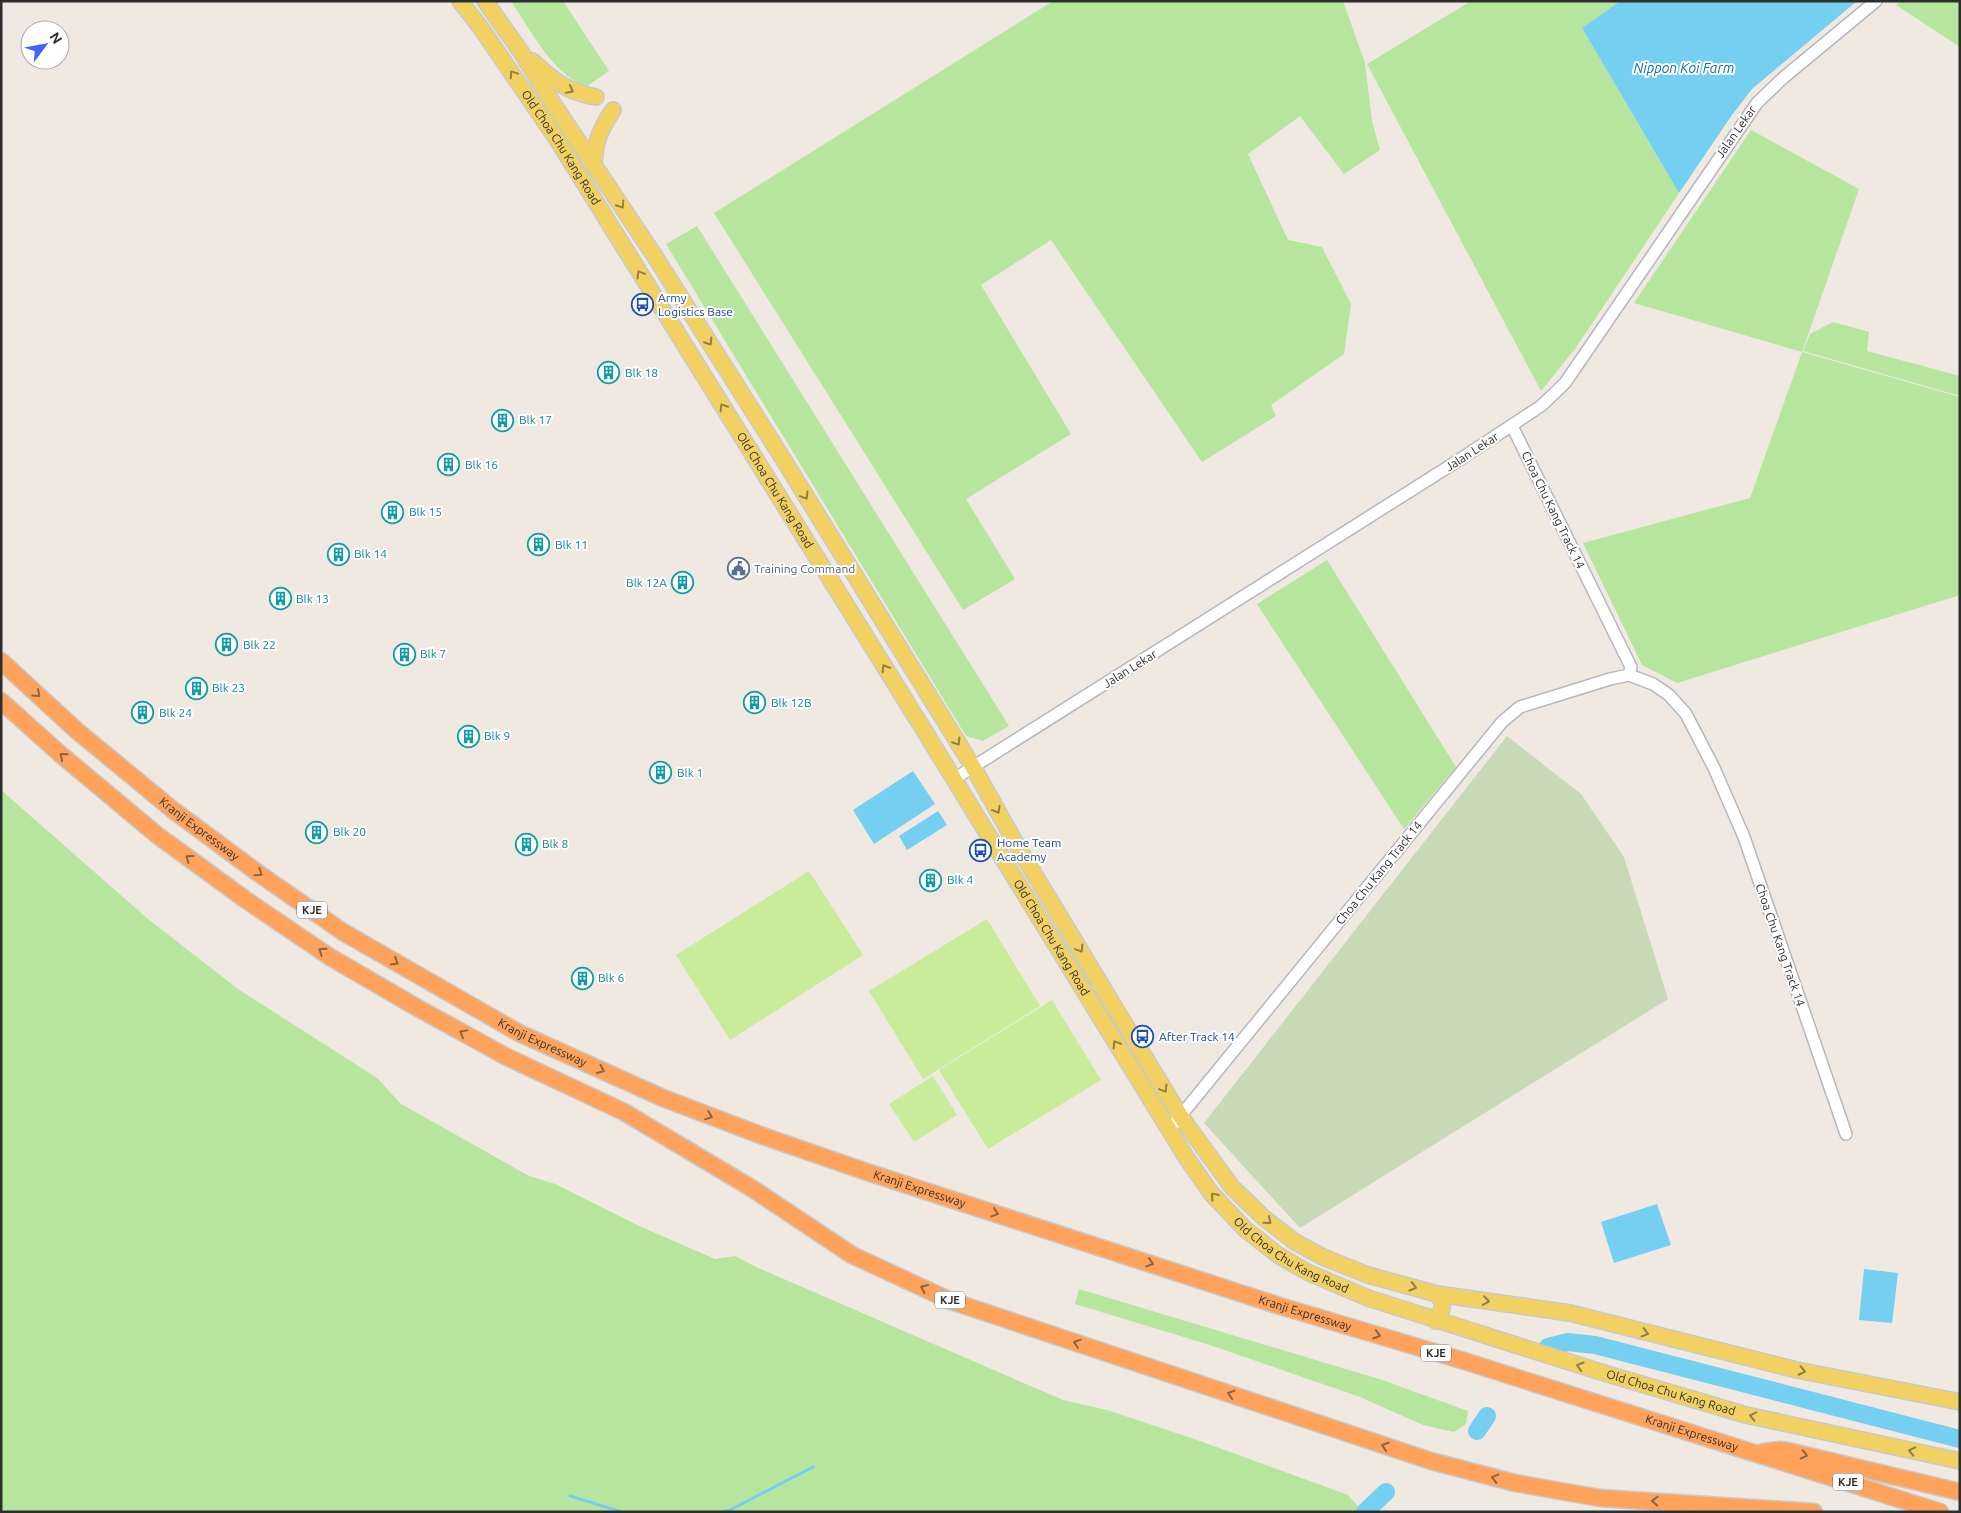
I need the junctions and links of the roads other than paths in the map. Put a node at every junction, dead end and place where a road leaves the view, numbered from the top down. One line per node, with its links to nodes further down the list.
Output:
1 (460, 1): 10 (main road, Old Choa Chu Kang Road, one-way to 1)
2 (485, 1): 4 (main road, Old Choa Chu Kang Road)
3 (1876, 1): 8 (street, Jalan Lekar)
4 (521, 52): 5 (main road, one-way to 5); 7 (main road, Old Choa Chu Kang Road)
5 (596, 97)
6 (613, 110): 7 (main road)
7 (594, 165): 9 (main road, Old Choa Chu Kang Road, one-way to 9)
8 (1512, 426): 12 (street, Choa Chu Kang Track 14); 14 (street, Jalan Lekar)
9 (780, 454): 10 (main road); 14 (main road, Old Choa Chu Kang Road, one-way to 14)
10 (768, 478): 15 (main road, Old Choa Chu Kang Road, one-way to 10)
11 (1, 662): 22 (highway, Kranji Expressway / KJE, one-way to 22)
12 (1629, 675): 16 (street, Choa Chu Kang Track 14); 18 (street, Choa Chu Kang Track 14)
13 (1, 701): 25 (highway, KJE, one-way to 13)
14 (973, 767): 15 (street, Jalan Lekar); 16 (main road, Old Choa Chu Kang Road, one-way to 16)
15 (954, 779): 17 (main road, Old Choa Chu Kang Road, one-way to 15)
16 (1181, 1117): 17 (street, Choa Chu Kang Track 14); 19 (main road, Old Choa Chu Kang Road, one-way to 19)
17 (1169, 1130): 20 (main road, Old Choa Chu Kang Road, one-way to 17)
18 (1846, 1134)
19 (1437, 1294): 20 (main road); 21 (main road, Old Choa Chu Kang Road, one-way to 21)
20 (1436, 1321): 23 (main road, Old Choa Chu Kang Road, one-way to 20)
21 (1960, 1402)
22 (1756, 1453): 24 (highway, one-way to 24); 27 (highway, Kranji Expressway / KJE)
23 (1960, 1461)
24 (1960, 1492)
25 (1778, 1510): 26 (highway, KJE)
26 (1814, 1512)
27 (1940, 1512)

